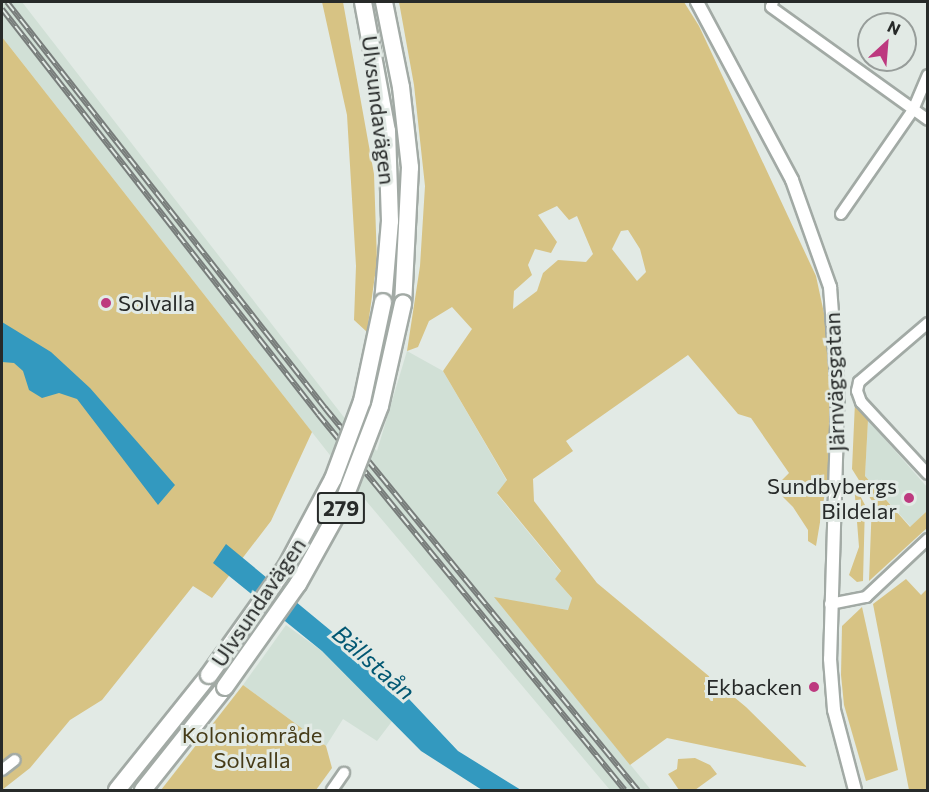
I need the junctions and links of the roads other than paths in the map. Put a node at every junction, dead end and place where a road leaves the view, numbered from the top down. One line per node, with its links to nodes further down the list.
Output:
1 (363, 2): 16 (main road, Ulvsundavägen / 279, bridge)
2 (384, 2): 17 (main road, Ulvsundavägen / 279, bridge)
3 (697, 2): 12 (street, Järnvägsgatan)
4 (772, 4): 6 (street)
5 (927, 75): 6 (street)
6 (913, 110): 7 (street); 8 (street)
7 (927, 120)
8 (841, 214)
9 (927, 323): 10 (street)
10 (927, 474)
11 (927, 539): 12 (street)
12 (830, 604): 19 (street, Järnvägsgatan)
13 (15, 760): 14 (street)
14 (2, 770)
15 (344, 773): 18 (street)
16 (117, 790)
17 (143, 790)
18 (332, 790)
19 (855, 790)

